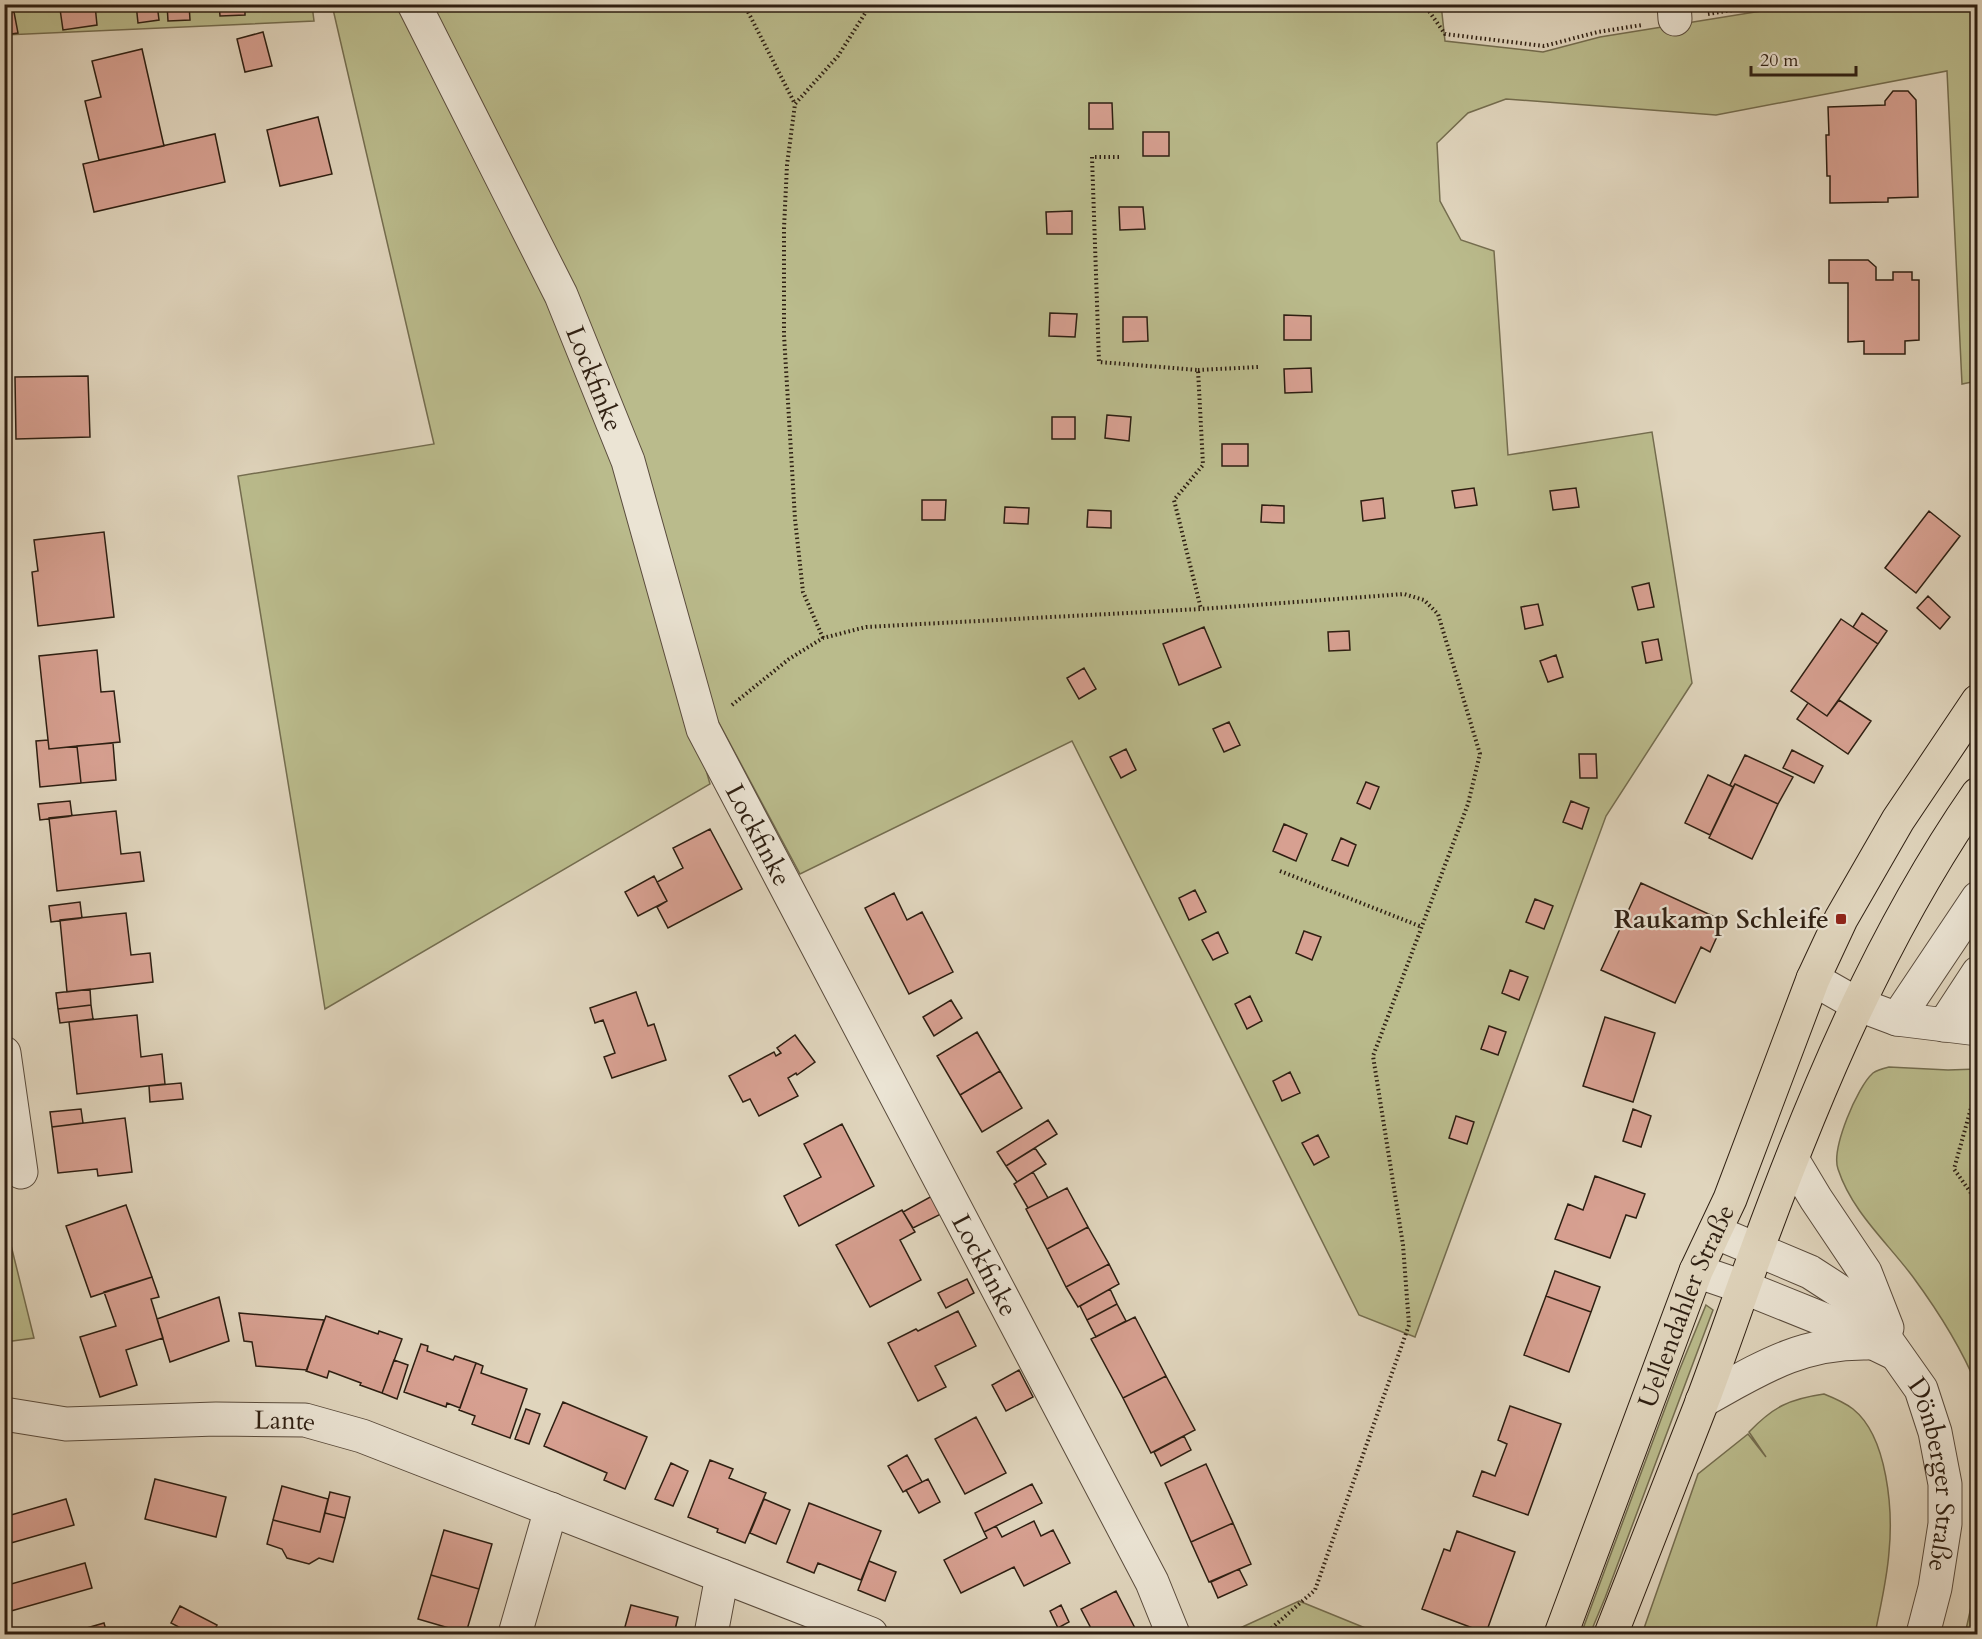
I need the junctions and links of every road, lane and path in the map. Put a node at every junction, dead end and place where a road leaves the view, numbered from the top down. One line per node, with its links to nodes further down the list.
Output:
1 (414, 4): 14 (street, Lockfinke)
2 (744, 4): 7 (path)
3 (871, 4): 7 (path)
4 (1424, 4): 6 (path)
5 (1770, 4): 6 (path)
6 (1674, 12)
7 (795, 104): 12 (path)
8 (1119, 158): 10 (path)
9 (1258, 367): 10 (path)
10 (1198, 370): 11 (path)
11 (1201, 609): 12 (path); 18 (path)
12 (823, 638): 14 (path)
13 (1974, 711): 20 (main road, Uellendahler Straße)
14 (703, 729): 42 (street, Lockfinke)
15 (1977, 794): 21 (main road, Uellendahler Straße)
16 (1280, 872): 18 (path)
17 (1977, 898): 22 (street)
18 (1422, 927): 43 (path)
19 (1977, 973): 23 (street)
20 (1813, 979): 21 (street); 30 (main road, Uellendahler Straße)
21 (1857, 1004): 22 (street); 27 (main road, Uellendahler Straße)
22 (1897, 1019): 23 (street)
23 (1944, 1025): 24 (street)
24 (1977, 1029)
25 (4, 1053): 28 (street)
26 (1977, 1083): 29 (path)
27 (1792, 1159): 31 (main road, Uellendahler Straße); 34 (street)
28 (21, 1172)
29 (1977, 1203)
30 (1715, 1232): 31 (street, Dönberger Straße); 32 (main road, Uellendahler Straße)
31 (1757, 1249): 33 (main road, Uellendahler Straße); 34 (street, Dönberger Straße)
32 (1696, 1271): 33 (street, Dönberger Straße); 44 (main road, Uellendahler Straße)
33 (1743, 1287): 34 (street, Dönberger Straße); 35 (main road, Uellendahler Straße)
34 (1884, 1349): 35 (street); 46 (street, Dönberger Straße)
35 (1702, 1401): 45 (main road, Uellendahler Straße)
36 (4, 1414): 37 (street, Lante)
37 (551, 1509): 38 (street, Lante); 39 (street)
38 (722, 1576): 40 (street); 41 (street, Lante)
39 (515, 1635)
40 (711, 1635)
41 (871, 1635)
42 (1173, 1635)
43 (1265, 1635)
44 (1561, 1635)
45 (1611, 1635)
46 (1923, 1635)

